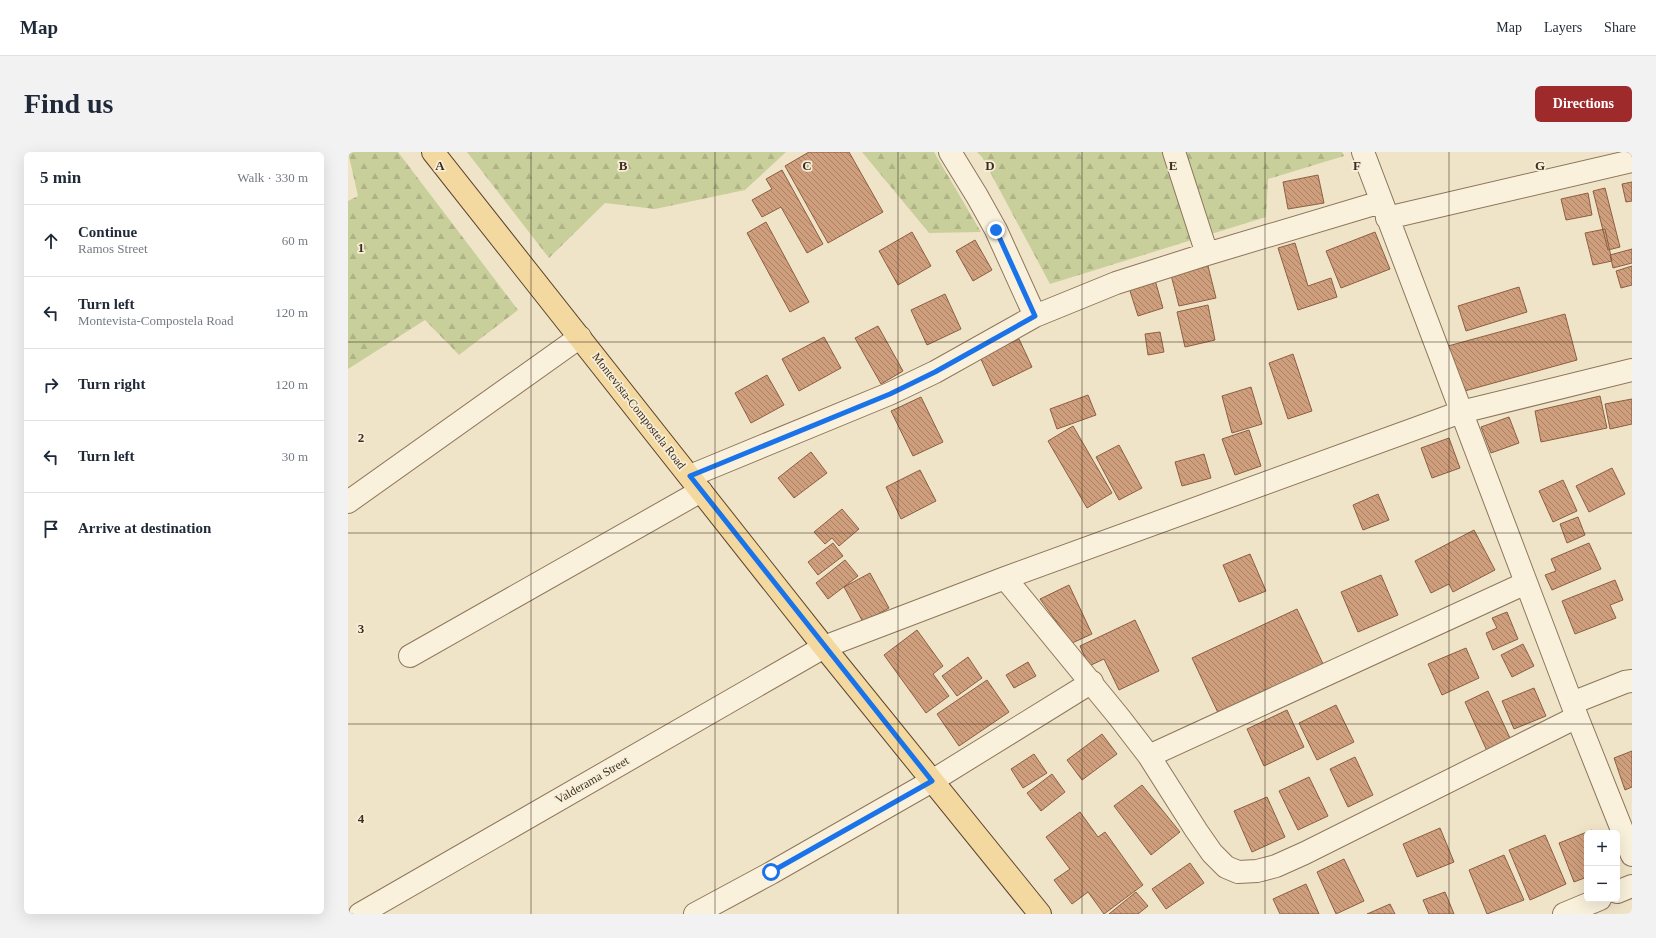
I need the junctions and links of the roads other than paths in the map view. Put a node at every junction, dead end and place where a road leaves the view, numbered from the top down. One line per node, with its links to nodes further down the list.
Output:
1 (434, 152): 9 (main road, Montevista-Compostela Road)
2 (950, 152): 8 (street)
3 (1174, 152): 7 (street)
4 (1363, 152): 6 (street)
5 (1632, 160): 6 (street)
6 (1384, 210): 7 (street); 11 (street)
7 (1207, 254): 8 (street)
8 (1035, 316): 12 (street)
9 (580, 337): 12 (main road, Montevista-Compostela Road); 13 (street)
10 (1632, 370): 11 (street, Valderama Street)
11 (1461, 412): 14 (street, Valderama Street); 15 (street)
12 (696, 483): 16 (main road, Montevista-Compostela Road); 17 (street)
13 (348, 502)
14 (1005, 578): 16 (street, Valderama Street); 19 (street)
15 (1526, 583): 20 (street); 21 (street)
16 (824, 647): 22 (main road, Montevista-Compostela Road); 27 (street, Valderama Street)
17 (410, 656)
18 (1632, 681): 20 (street)
19 (1092, 682): 21 (street); 22 (street)
20 (1575, 710): 21 (street); 23 (street)
21 (1149, 756)
22 (932, 781): 28 (street); 29 (main road, Montevista-Compostela Road)
23 (1632, 855)
24 (1632, 886): 25 (street)
25 (1620, 891)
26 (1593, 902): 30 (street)
27 (360, 914)
28 (695, 914)
29 (1040, 914)
30 (1564, 914)

